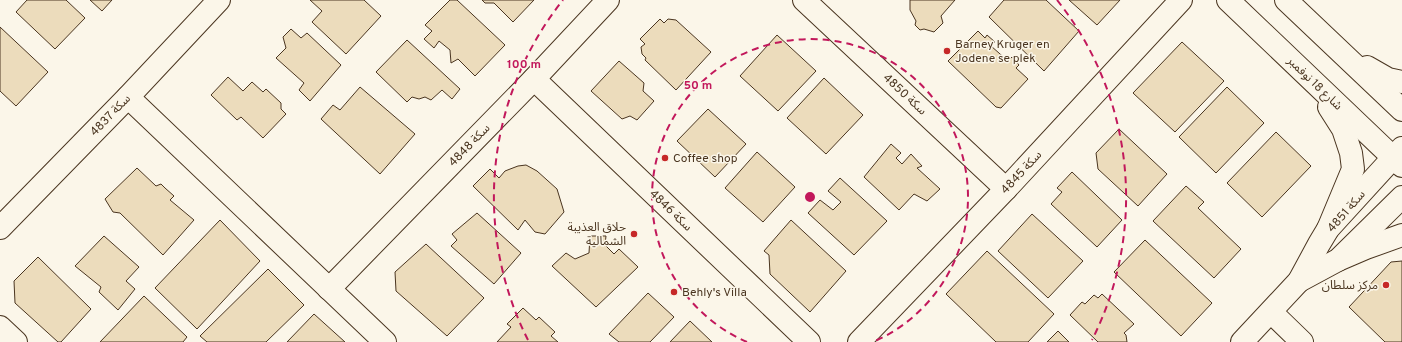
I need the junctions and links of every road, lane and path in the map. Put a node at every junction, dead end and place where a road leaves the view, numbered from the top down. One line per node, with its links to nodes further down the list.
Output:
1 (219, 0): 11 (street, سكة 4837)
2 (608, 0): 9 (street, سكة 4848)
3 (804, 0): 14 (street, سكة 4850)
4 (1181, 0): 14 (street, سكة 4845)
5 (1228, 0): 7 (street, شارع 18 نوفمبر)
6 (1286, 0): 8 (street)
7 (1274, 45): 13 (street, شارع 18 نوفمبر); 17 (street)
8 (1338, 50): 10 (street); 12 (street)
9 (534, 79): 21 (street, سكة 4848); 26 (street, سكة 4846)
10 (1402, 82)
11 (128, 97): 16 (street, سكة 4837); 21 (street)
12 (1402, 110)
13 (1399, 157): 17 (street, سكة 4851)
14 (1006, 189): 27 (street, سكة 4845)
15 (1402, 197): 19 (street, سكة 4851)
16 (0, 228)
17 (1328, 229): 20 (street, سكة 4851)
18 (1402, 235): 19 (street)
19 (1338, 260): 20 (street, سكة 4851)
20 (1300, 281): 22 (street, سكة 4851)
21 (329, 289): 25 (street)
22 (1271, 312): 28 (street, سكة 4851); 29 (street)
23 (0, 327): 24 (street)
24 (16, 342)
25 (385, 342)
26 (809, 342)
27 (859, 342)
28 (1242, 342)
29 (1302, 342)

